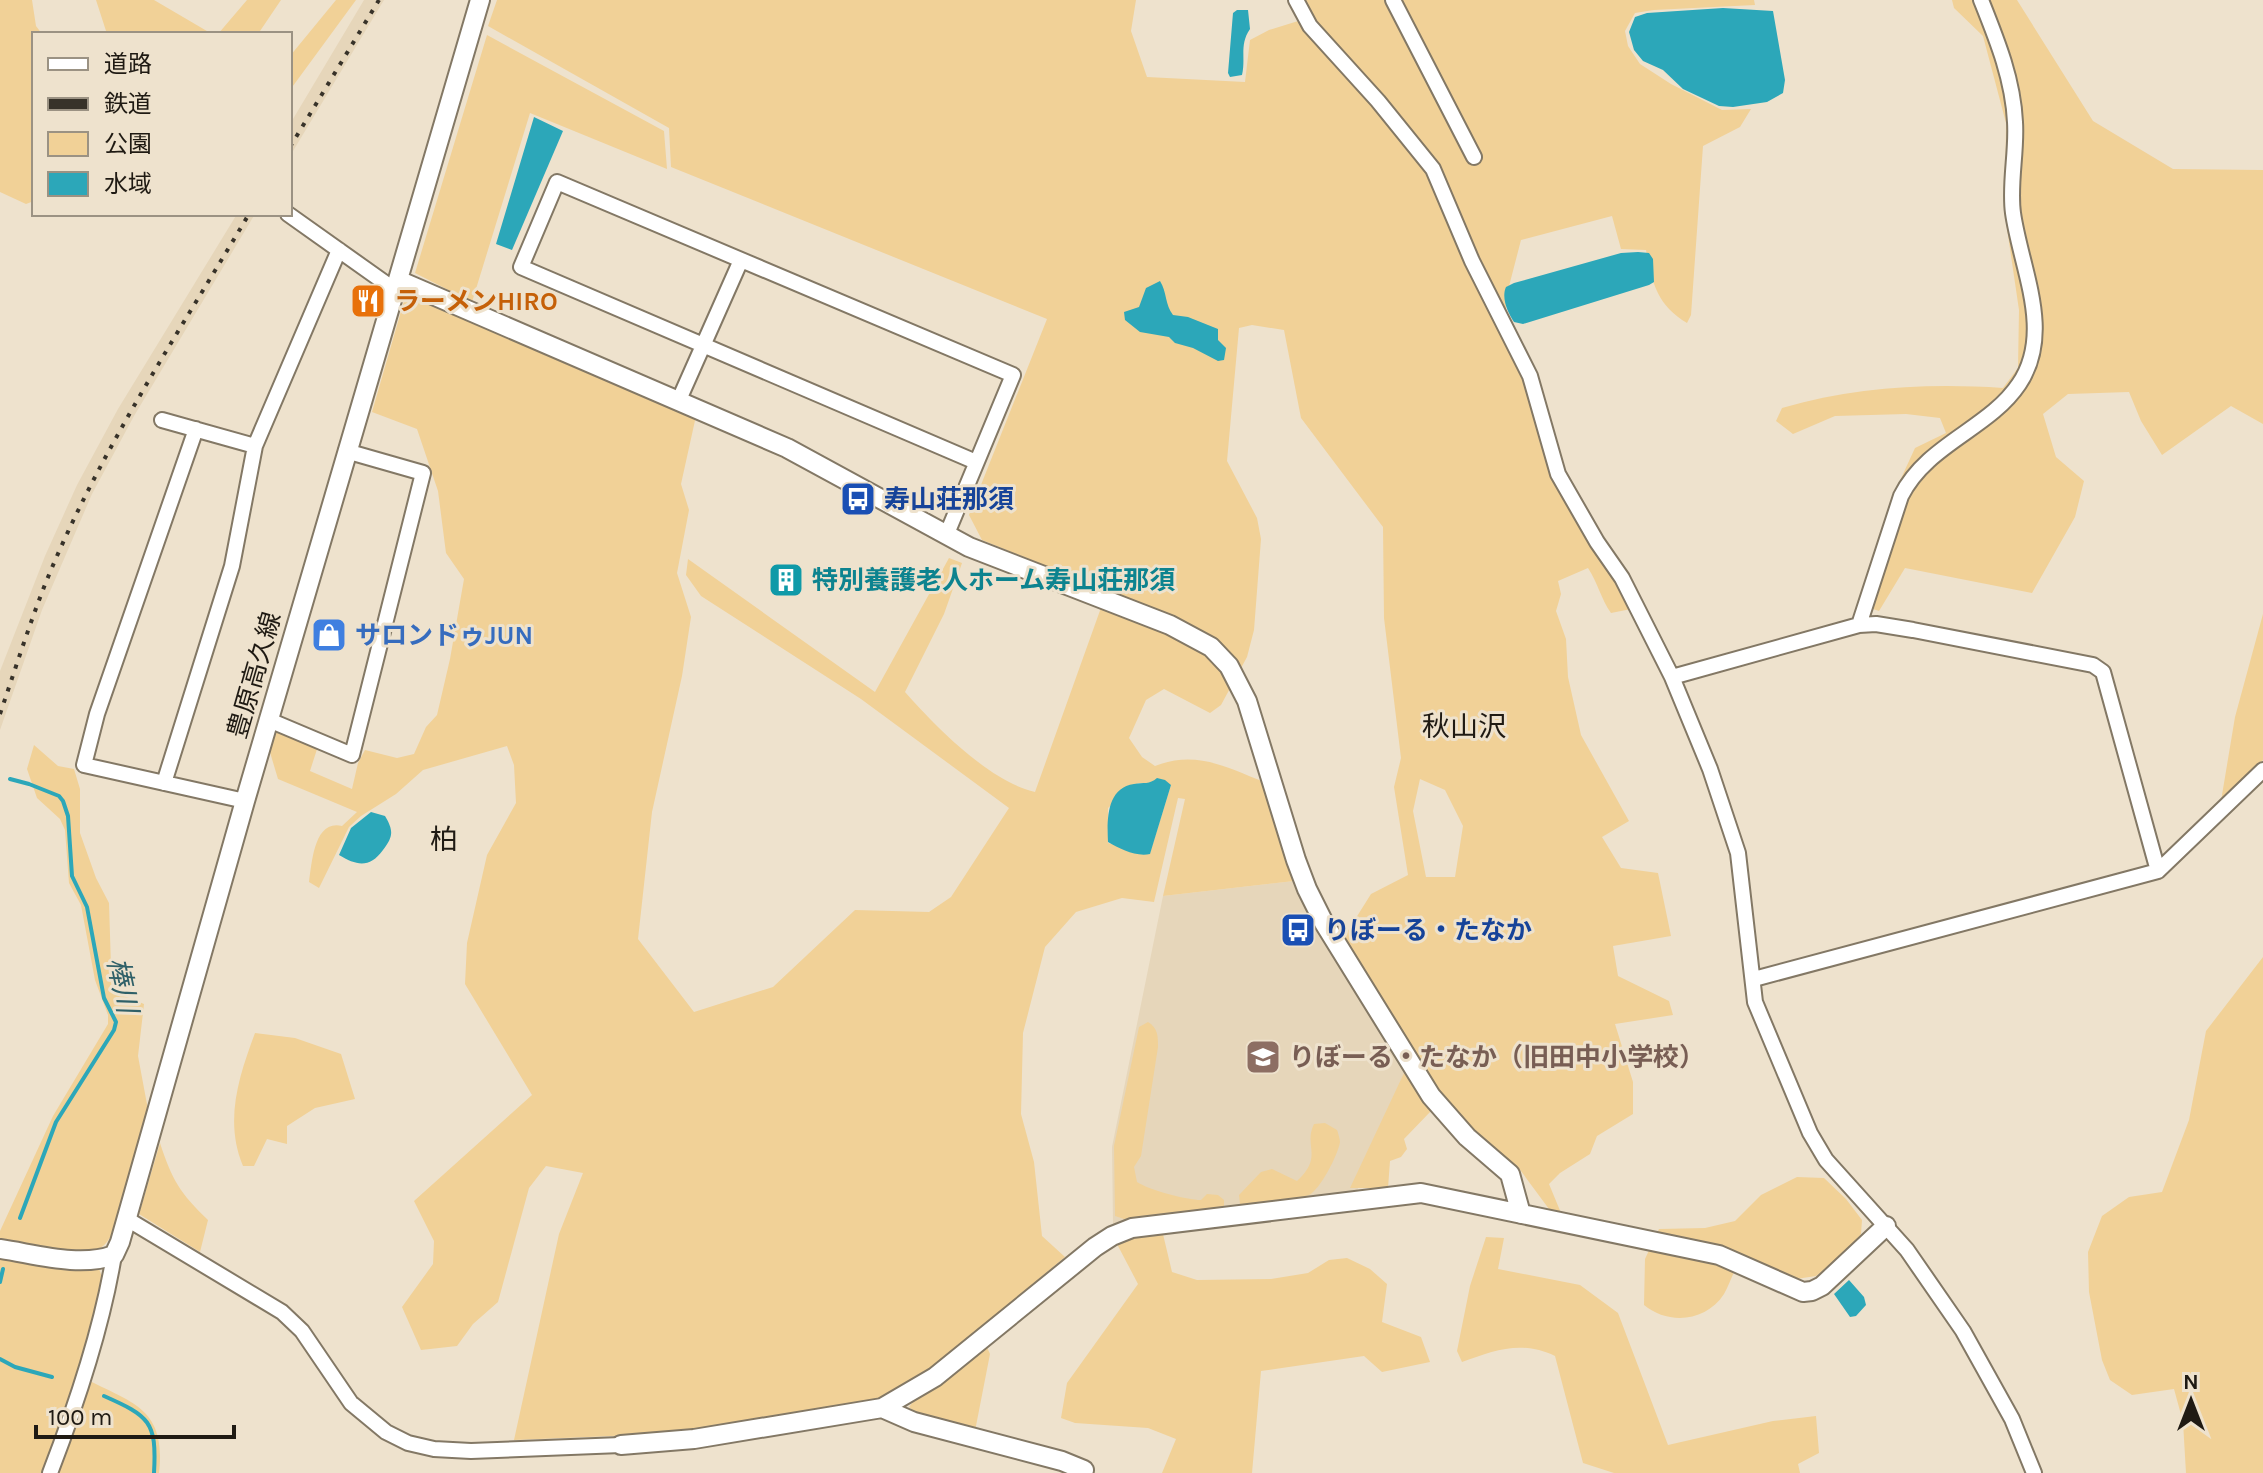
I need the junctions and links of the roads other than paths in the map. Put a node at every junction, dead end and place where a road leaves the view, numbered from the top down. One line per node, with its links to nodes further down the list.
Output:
1 (480, 0): 9 (street, 豊原高久線)
2 (1296, 0): 19 (street)
3 (1393, 0): 5 (street)
4 (1981, 0): 18 (street)
5 (1474, 157)
6 (291, 216): 7 (street)
7 (339, 250): 9 (street); 14 (street)
8 (741, 260): 10 (street); 10 (street); 16 (street)
9 (397, 285): 11 (street); 15 (street, 豊原高久線)
10 (704, 345): 11 (street); 16 (street)
11 (678, 402): 17 (street)
12 (162, 420): 13 (street)
13 (196, 429): 14 (street); 22 (street)
14 (255, 446): 22 (street)
15 (346, 451): 20 (street, 豊原高久線); 20 (street)
16 (976, 462): 17 (street)
17 (946, 536): 26 (street)
18 (1859, 625): 19 (street); 24 (street)
19 (1672, 677): 25 (street)
20 (269, 720): 23 (street, 豊原高久線)
21 (2263, 770): 24 (street)
22 (164, 783): 23 (street)
23 (245, 801): 27 (street, 豊原高久線)
24 (2158, 871): 25 (street)
25 (1754, 979): 28 (street)
26 (1521, 1214): 28 (street); 31 (street)
27 (127, 1219): 30 (street, 豊原高久線); 32 (street)
28 (1886, 1226): 35 (street)
29 (0, 1249): 30 (street)
30 (114, 1255): 34 (street)
31 (882, 1408): 32 (street); 33 (street)
32 (621, 1445)
33 (1087, 1471)
34 (50, 1473)
35 (2034, 1473)

